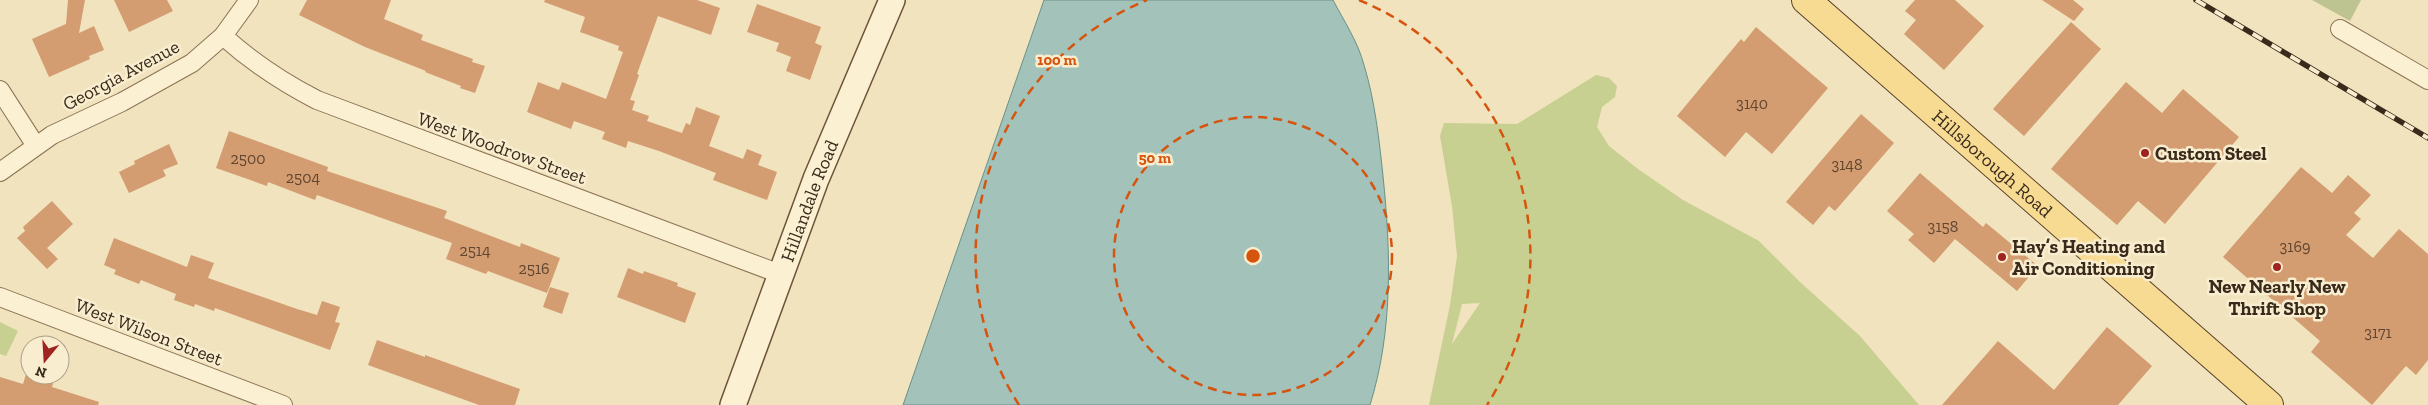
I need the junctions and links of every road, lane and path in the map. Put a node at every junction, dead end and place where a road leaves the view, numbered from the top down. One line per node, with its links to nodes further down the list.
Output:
1 (248, 0): 5 (street, Georgia Avenue)
2 (892, 0): 10 (main road, Hillandale Road)
3 (1806, 0): 14 (main road, Hillsborough Road)
4 (2340, 28): 6 (street)
5 (223, 36): 8 (street, Georgia Avenue); 10 (street, West Woodrow Street)
6 (2428, 80)
7 (0, 90): 8 (street)
8 (36, 146): 9 (street, Georgia Avenue)
9 (0, 172)
10 (780, 274): 13 (main road, Hillandale Road)
11 (0, 297): 12 (street, West Wilson Street)
12 (283, 405)
13 (733, 405)
14 (2269, 405)

